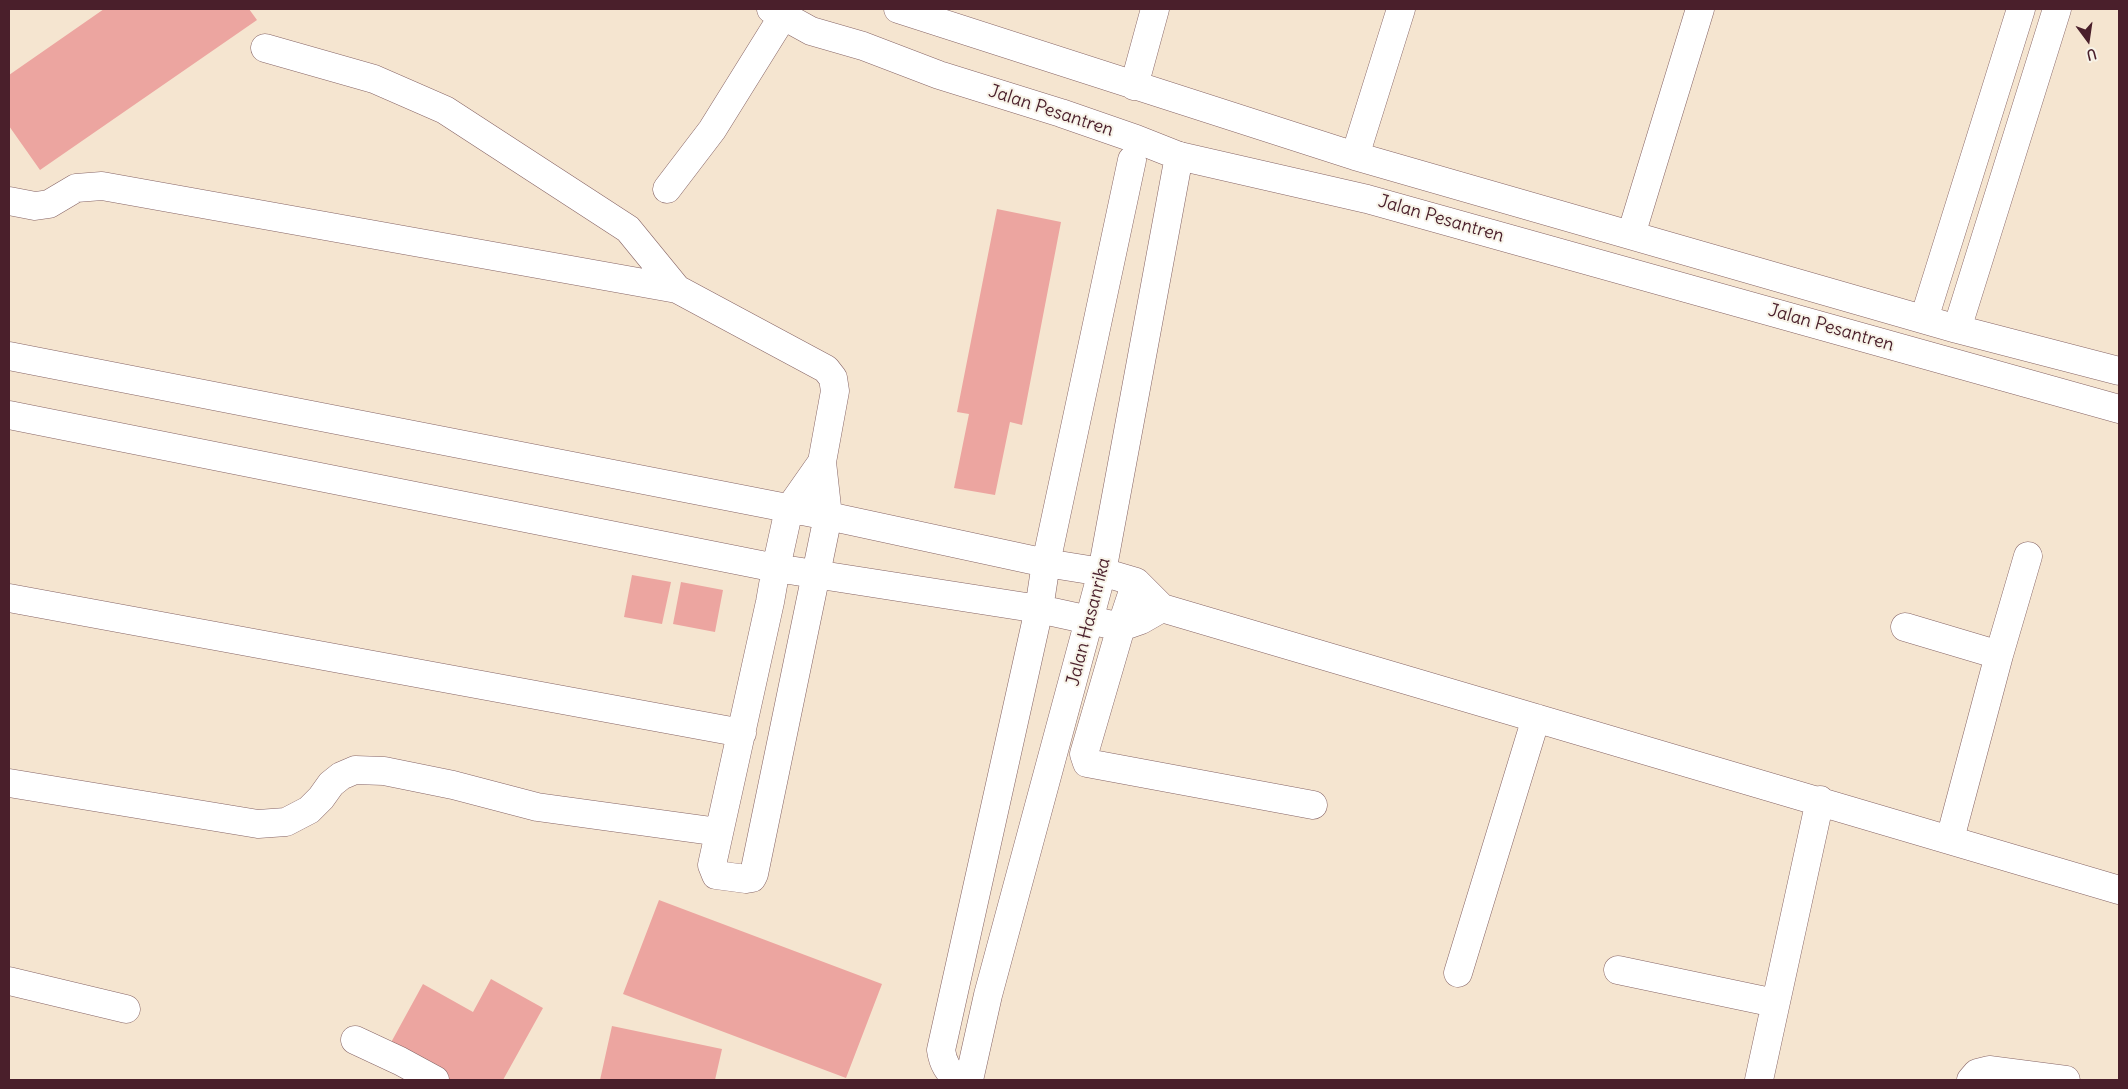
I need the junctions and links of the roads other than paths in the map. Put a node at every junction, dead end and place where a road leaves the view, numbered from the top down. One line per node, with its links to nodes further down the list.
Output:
1 (1155, 9): 9 (street)
2 (1401, 9): 11 (street)
3 (1700, 9): 15 (street)
4 (2021, 9): 17 (street)
5 (2057, 9): 18 (street)
6 (910, 11): 9 (street)
7 (777, 12): 10 (street, Jalan Pesantren); 13 (street)
8 (265, 48): 16 (street)
9 (1134, 86): 11 (street)
10 (1179, 156): 21 (street, Jalan Pesantren); 29 (street, Jalan Hasanrika)
11 (1355, 156): 15 (street)
12 (1132, 160): 27 (street)
13 (667, 189)
14 (9, 201): 16 (street)
15 (1631, 235): 17 (street)
16 (677, 290): 23 (street)
17 (1924, 319): 18 (street)
18 (1957, 329): 20 (street)
19 (9, 356): 24 (street)
20 (2119, 371)
21 (2119, 409)
22 (9, 414): 28 (street)
23 (822, 462): 24 (street); 25 (street)
24 (789, 509): 25 (street); 28 (street)
25 (828, 516): 27 (street); 30 (street)
26 (2028, 556): 38 (street)
27 (1046, 563): 29 (street); 34 (street)
28 (776, 568): 30 (street); 40 (street)
29 (1102, 572): 31 (street); 35 (street, Jalan Hasanrika)
30 (816, 575): 34 (street); 44 (street)
31 (1136, 582): 33 (street); 36 (street)
32 (9, 598): 40 (street)
33 (1162, 608): 36 (street); 39 (street)
34 (1039, 609): 35 (street); 54 (street)
35 (1089, 619): 36 (street); 55 (street, Jalan Hasanrika)
36 (1121, 626): 43 (street)
37 (1905, 627): 38 (street)
38 (1999, 655): 45 (street)
39 (1536, 718): 42 (street); 48 (street)
40 (742, 733): 44 (street)
41 (9, 783): 44 (street)
42 (1820, 800): 45 (street); 50 (street)
43 (1313, 805)
44 (719, 832)
45 (1950, 839): 46 (street)
46 (2119, 890)
47 (1618, 970): 50 (street)
48 (1458, 973)
49 (9, 981): 51 (street)
50 (1775, 1003): 56 (street)
51 (126, 1009)
52 (355, 1040): 53 (street)
53 (435, 1080)
54 (958, 1080)
55 (969, 1080)
56 (1759, 1080)
57 (1972, 1080): 58 (street)
58 (2066, 1080)

